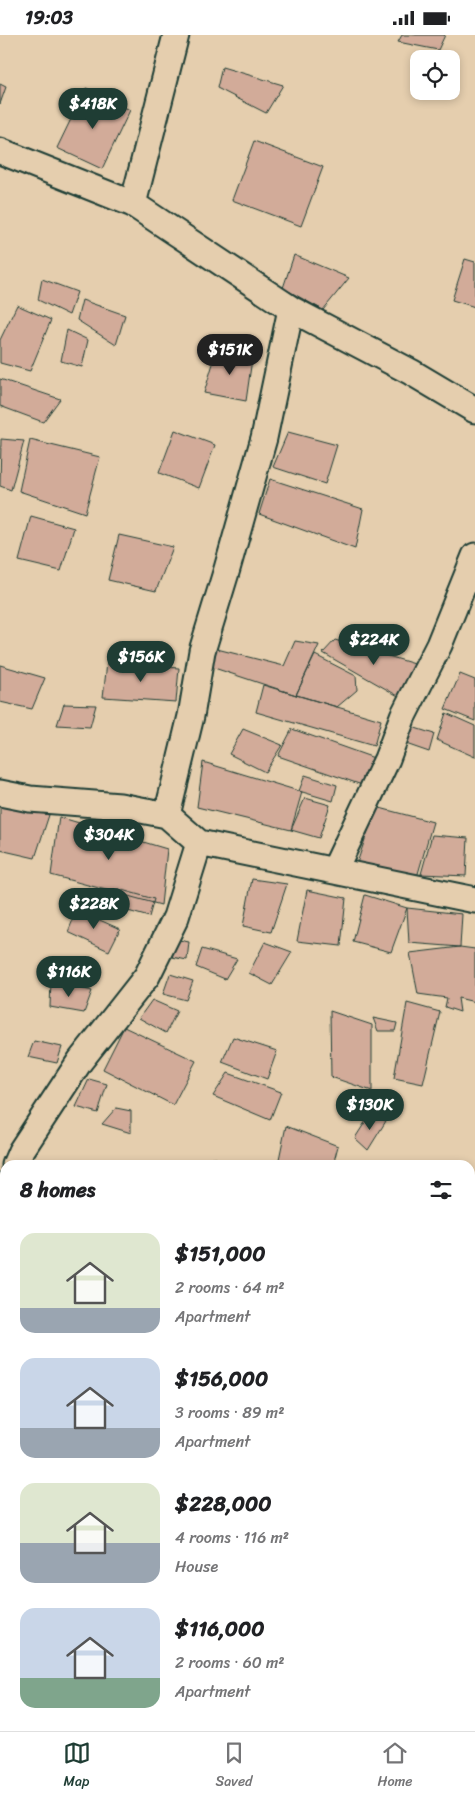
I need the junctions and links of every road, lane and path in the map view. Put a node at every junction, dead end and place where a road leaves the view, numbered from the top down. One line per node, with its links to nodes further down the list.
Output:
1 (176, 35): 3 (street)
2 (0, 151): 3 (street)
3 (133, 204): 4 (street)
4 (291, 309): 5 (street); 8 (street)
5 (475, 410)
6 (475, 557): 10 (street)
7 (0, 793): 8 (street)
8 (167, 815): 9 (street)
9 (199, 843): 10 (street); 12 (street)
10 (334, 871): 11 (street)
11 (475, 900)
12 (16, 1160)

